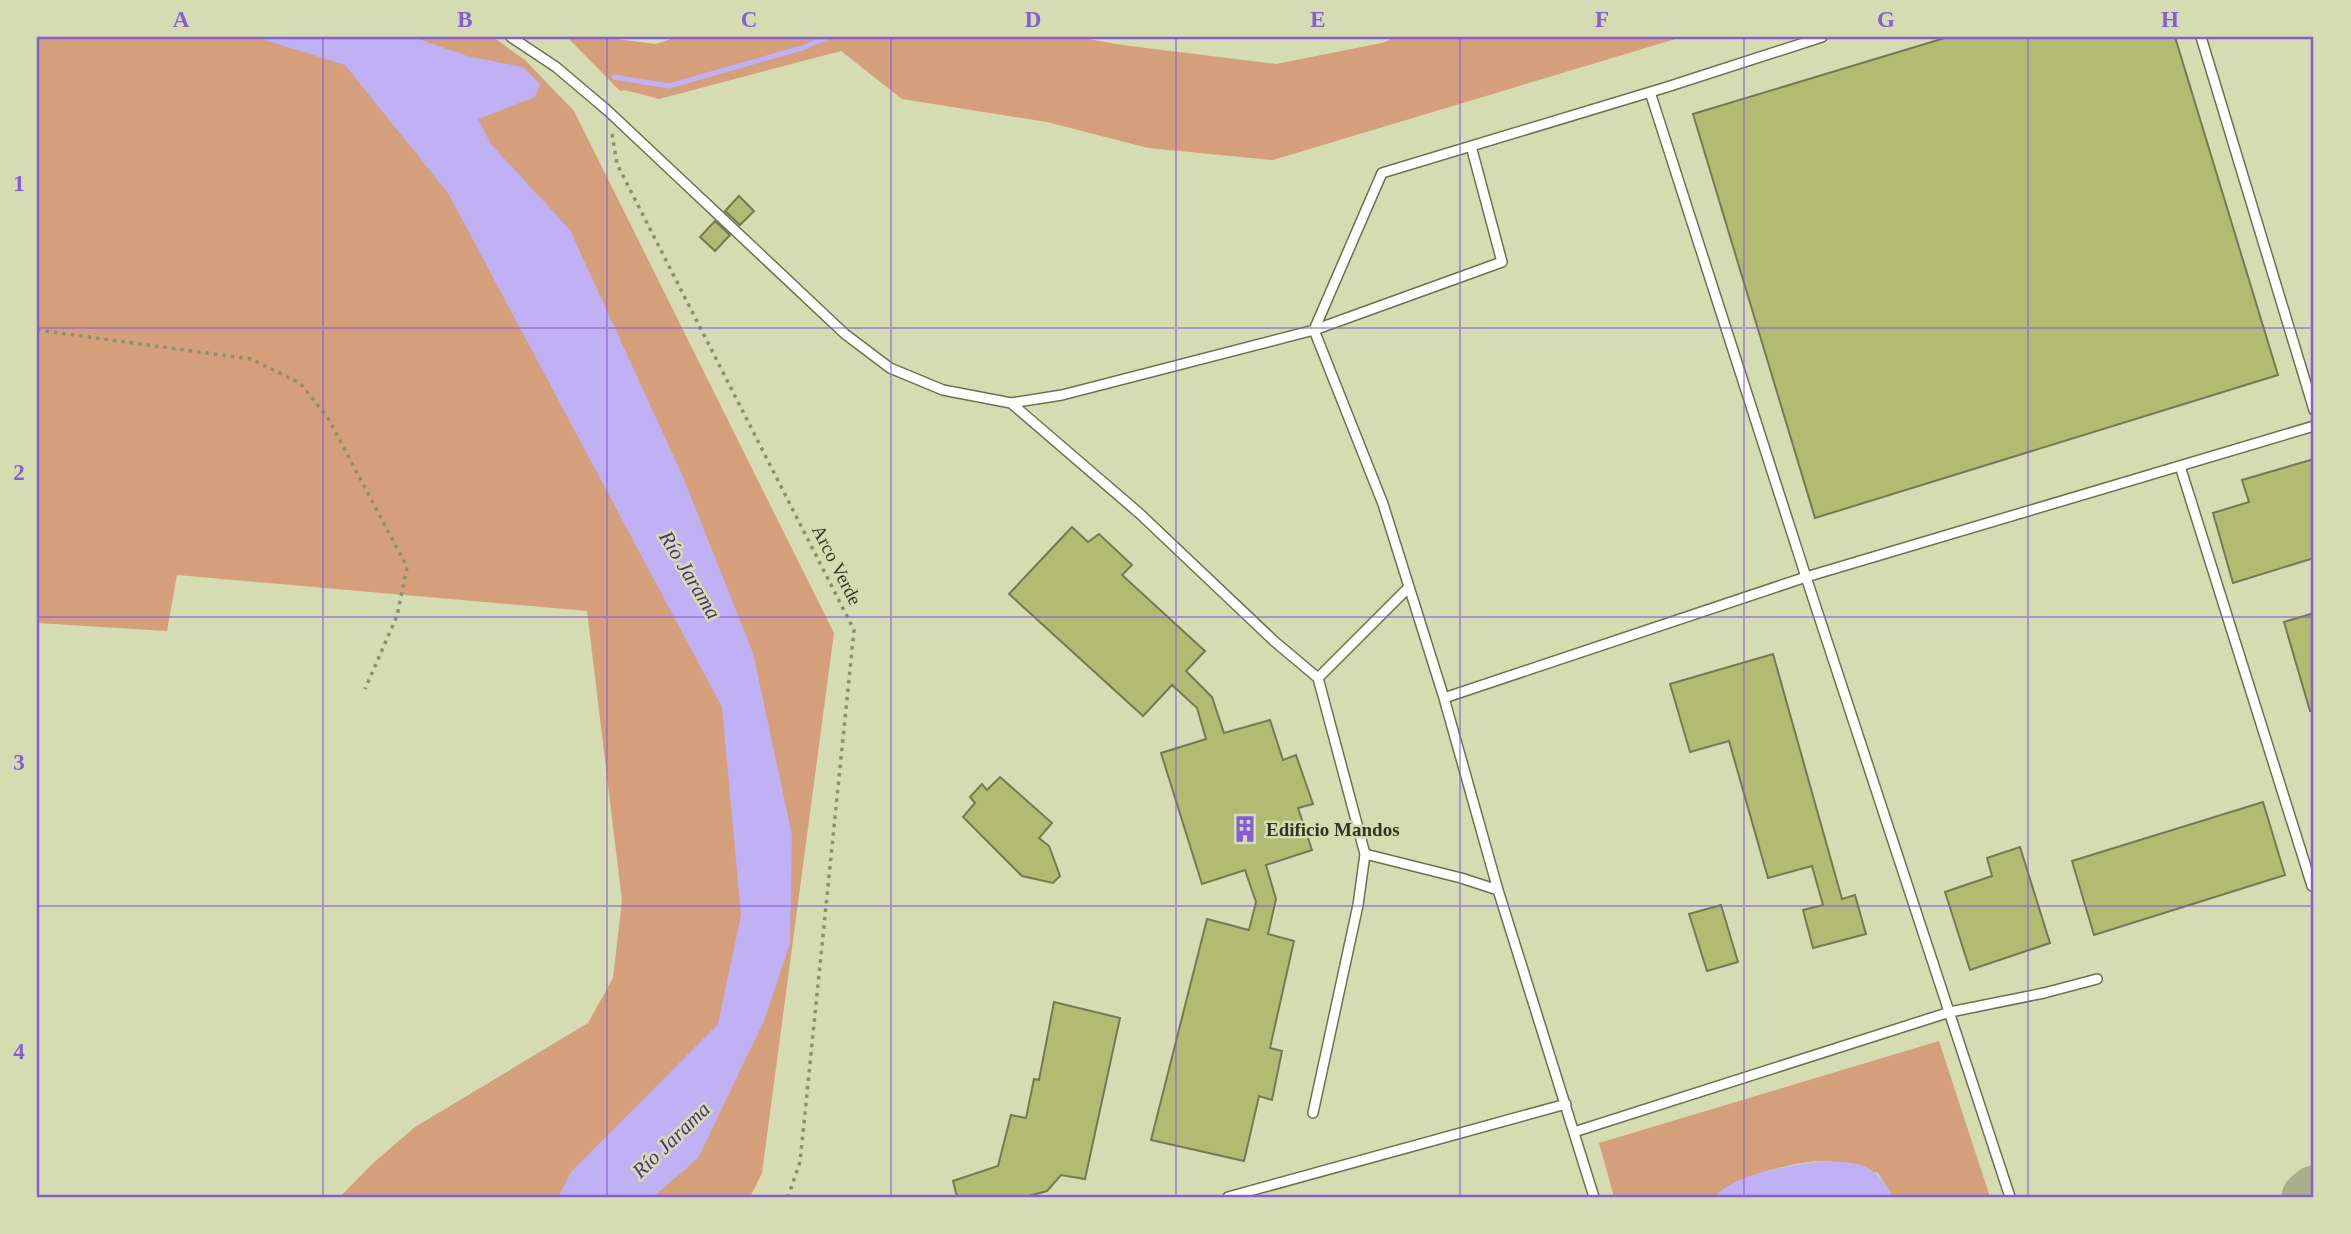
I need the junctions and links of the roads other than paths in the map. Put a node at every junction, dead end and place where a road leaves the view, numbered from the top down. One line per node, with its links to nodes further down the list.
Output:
1 (511, 37): 7 (lane)
2 (1822, 37): 4 (lane)
3 (2201, 37): 8 (lane)
4 (1650, 92): 5 (lane); 11 (lane)
5 (1471, 146): 6 (lane); 6 (lane)
6 (1314, 330): 7 (lane); 12 (lane)
7 (1011, 403): 13 (lane)
8 (2314, 410)
9 (2314, 426): 10 (lane)
10 (2180, 466): 11 (lane); 16 (lane)
11 (1806, 577): 14 (lane); 19 (lane)
12 (1409, 587): 13 (lane); 14 (lane)
13 (1318, 678): 15 (lane)
14 (1444, 698): 17 (lane)
15 (1365, 853): 17 (lane); 21 (lane)
16 (2312, 886)
17 (1499, 890): 20 (lane)
18 (2097, 979): 19 (lane)
19 (1950, 1012): 22 (lane); 25 (lane)
20 (1566, 1104): 22 (lane); 23 (lane)
21 (1313, 1113)
22 (1574, 1132): 24 (lane)
23 (1228, 1197)
24 (1594, 1197)
25 (2010, 1197)

